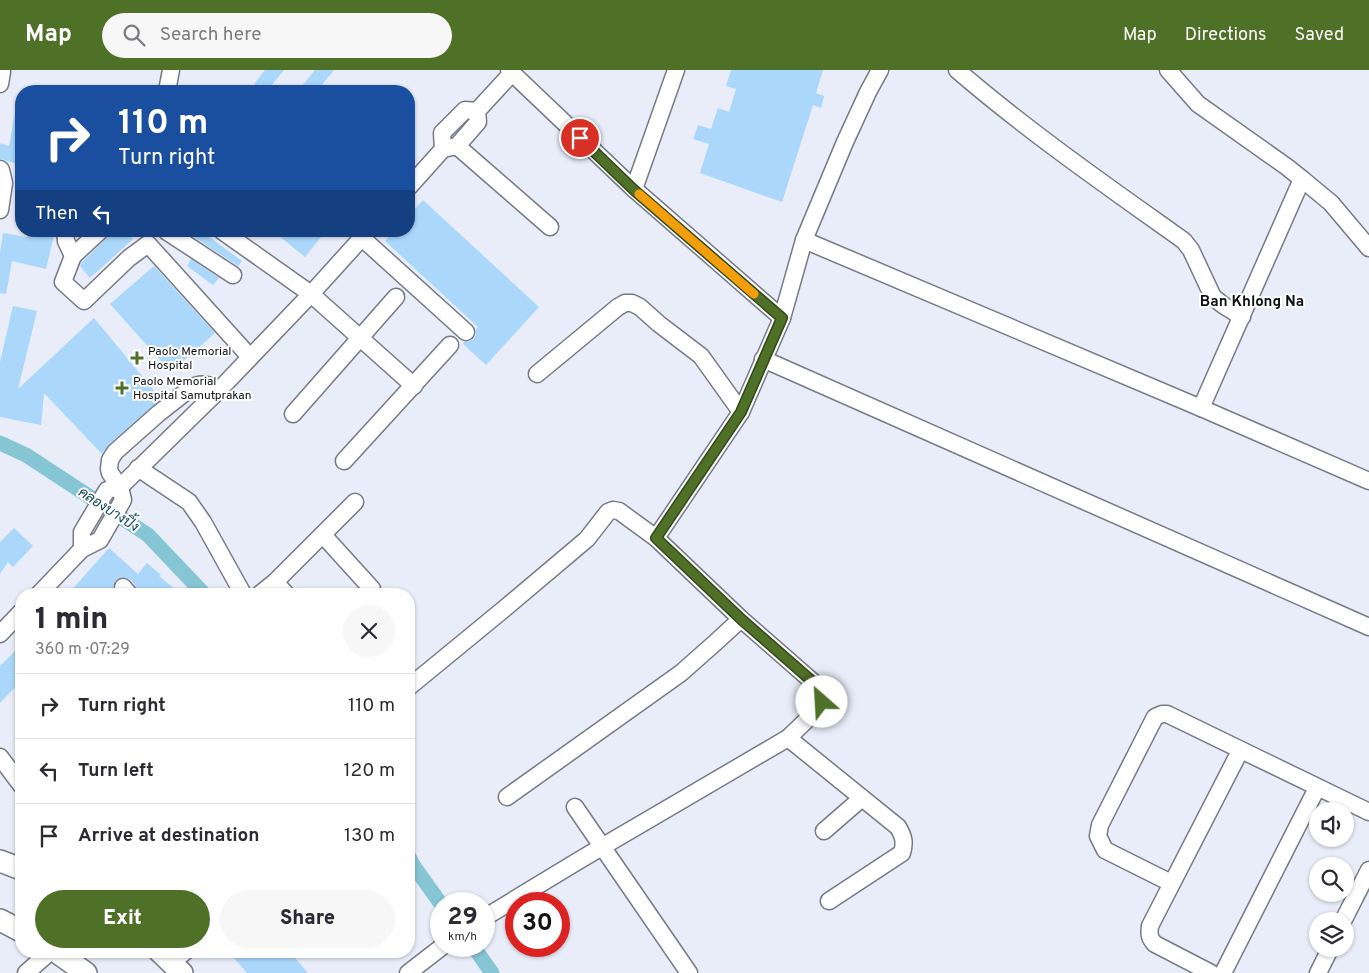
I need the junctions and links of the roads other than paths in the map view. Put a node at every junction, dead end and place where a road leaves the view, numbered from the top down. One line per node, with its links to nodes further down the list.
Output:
1 (170, 70): 7 (street)
2 (676, 70): 12 (street)
3 (880, 70): 22 (street)
4 (957, 70): 29 (street)
5 (1168, 70): 10 (street)
6 (512, 71): 8 (street); 12 (street)
7 (169, 85)
8 (450, 148): 11 (street); 14 (street)
9 (0, 169): 13 (street)
10 (1302, 179): 24 (street); 29 (street)
11 (415, 181)
12 (634, 190): 30 (street)
13 (0, 210)
14 (550, 227)
15 (66, 237): 25 (street)
16 (94, 237): 25 (street)
17 (154, 237): 23 (street)
18 (175, 237): 26 (street)
19 (231, 237): 27 (street)
20 (363, 237): 27 (street)
21 (367, 237): 31 (street)
22 (804, 240): 30 (street); 39 (street)
23 (148, 244): 25 (street); 34 (street)
24 (1369, 248)
25 (73, 256)
26 (233, 275)
27 (312, 294): 32 (street); 34 (street)
28 (396, 297): 32 (street)
29 (1242, 317): 39 (street)
30 (782, 318): 35 (street)
31 (466, 332)
32 (360, 338): 37 (street); 41 (street)
33 (450, 345): 37 (street)
34 (250, 356): 38 (street)
35 (763, 360): 40 (street); 56 (street)
36 (538, 374): 40 (street)
37 (414, 386): 42 (street)
38 (220, 389): 43 (street); 45 (street)
39 (1201, 408): 44 (street)
40 (741, 412): 48 (street)
41 (293, 414)
42 (344, 461)
43 (138, 468): 45 (street); 51 (street)
44 (1369, 481)
45 (117, 492): 49 (street); 49 (street)
46 (355, 502): 47 (street)
47 (323, 535): 52 (street); 53 (street)
48 (656, 538): 55 (street); 58 (street)
49 (82, 549): 50 (street)
50 (44, 588)
51 (240, 588)
52 (280, 588)
53 (371, 588)
54 (15, 618): 57 (street)
55 (741, 619): 59 (street); 64 (street)
56 (1369, 627)
57 (0, 634)
58 (415, 682)
59 (788, 738): 65 (street); 69 (street)
60 (1240, 751): 63 (street); 73 (street); 73 (street)
61 (0, 757): 62 (street)
62 (15, 774)
63 (1317, 788): 67 (street); 88 (street)
64 (507, 797)
65 (862, 798): 68 (street); 74 (street)
66 (575, 806): 69 (street)
67 (1369, 812)
68 (824, 831)
69 (602, 847): 75 (street); 86 (street)
70 (0, 860): 71 (main road)
71 (15, 866)
72 (1369, 870): 76 (street)
73 (1171, 883): 87 (street)
74 (829, 901)
75 (495, 910)
76 (1348, 912)
77 (0, 920): 78 (main road)
78 (15, 928)
79 (430, 956): 85 (street)
80 (1326, 957): 89 (street)
81 (43, 958): 84 (street)
82 (63, 958): 83 (main road)
83 (79, 971)
84 (26, 973)
85 (408, 973)
86 (688, 973)
87 (1211, 973)
88 (1223, 973)
89 (1318, 973)

